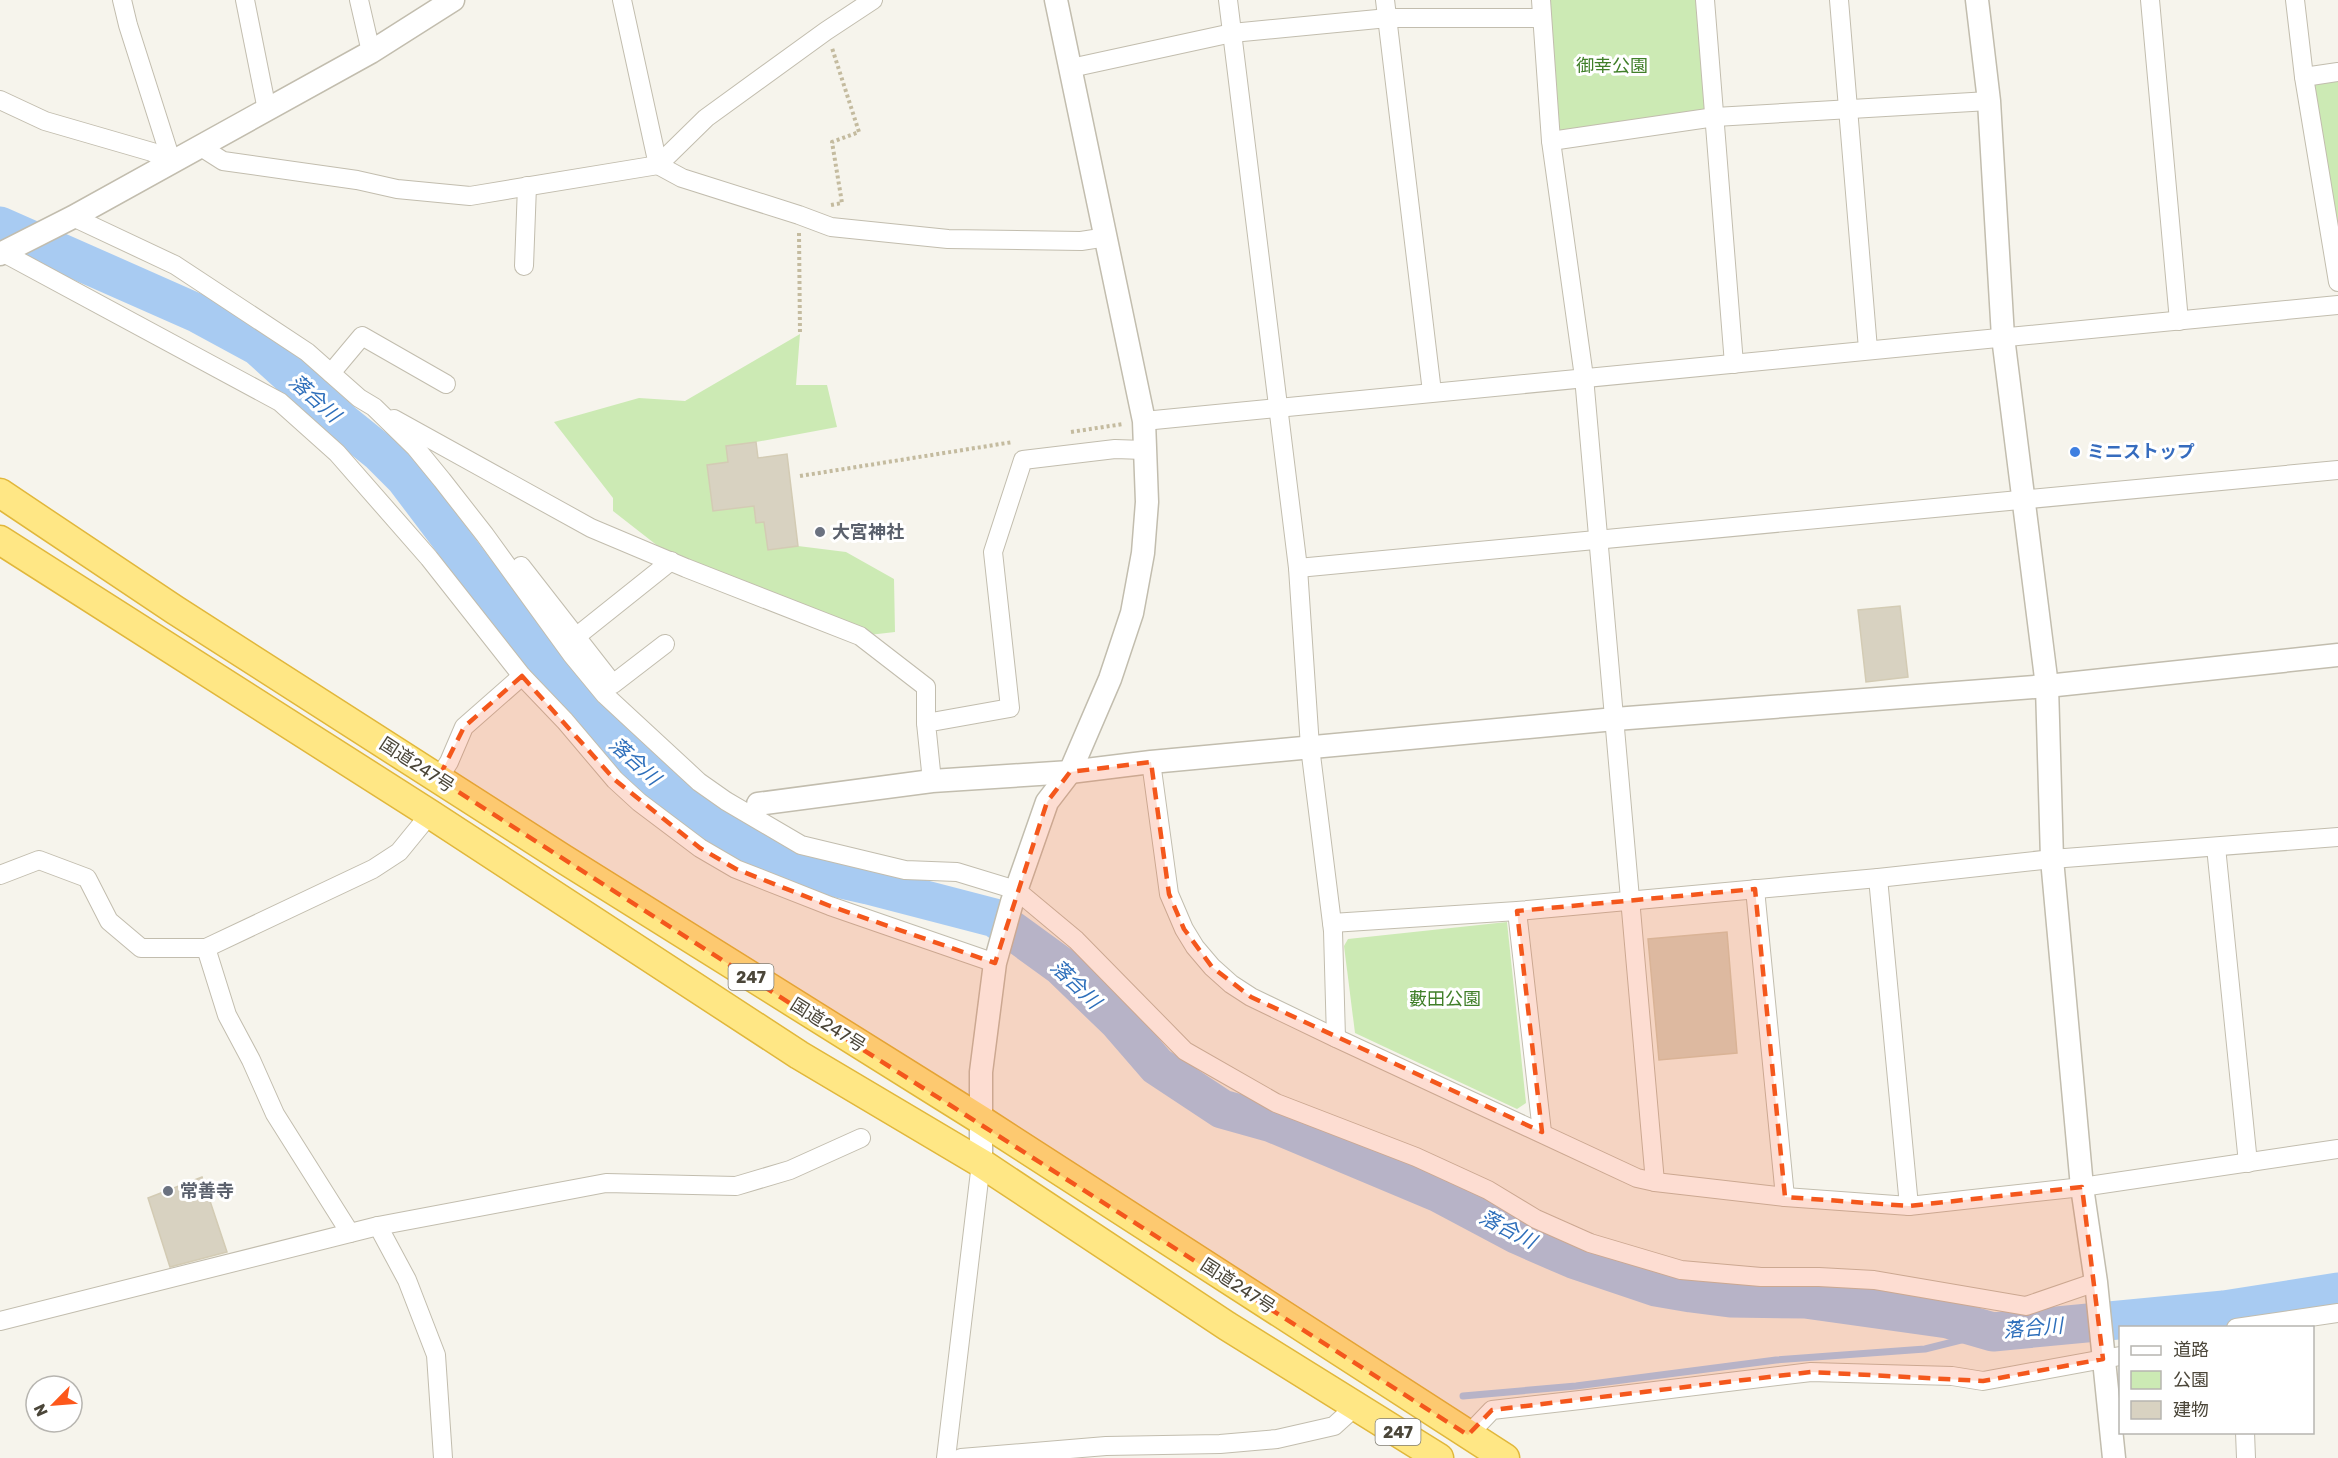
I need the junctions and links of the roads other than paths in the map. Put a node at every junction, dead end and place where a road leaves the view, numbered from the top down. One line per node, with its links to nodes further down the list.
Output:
1 (122, 0): 28 (street)
2 (245, 0): 24 (street)
3 (359, 0): 17 (street)
4 (453, 0): 17 (street)
5 (622, 0): 29 (street)
6 (873, 0): 29 (street)
7 (1056, 0): 18 (street)
8 (1228, 0): 16 (street)
9 (1705, 0): 25 (street)
10 (1839, 0): 23 (street)
11 (1977, 0): 22 (street)
12 (2150, 0): 37 (street)
13 (2295, 0): 20 (street)
14 (1387, 9): 15 (street); 16 (street); 44 (street)
15 (1541, 9): 26 (street)
16 (1232, 33): 18 (street); 45 (street)
17 (371, 52): 24 (street)
18 (1071, 68): 32 (street)
19 (2338, 72): 20 (street)
20 (2304, 77): 35 (street)
21 (0, 100): 28 (street)
22 (1989, 101): 23 (street); 38 (street)
23 (1848, 109): 25 (street); 39 (street)
24 (267, 110): 27 (street)
25 (1715, 117): 26 (street); 40 (street)
26 (1551, 141): 42 (street)
27 (201, 147): 28 (street); 30 (street)
28 (172, 163): 31 (street)
29 (658, 165): 30 (street); 32 (street)
30 (527, 186): 34 (street)
31 (73, 217): 33 (street); 41 (street)
32 (1107, 237): 47 (street)
33 (5, 251): 60 (street)
34 (524, 266)
35 (2338, 282)
36 (2338, 305): 37 (street)
37 (2179, 321): 38 (street)
38 (2003, 337): 39 (street); 51 (street)
39 (1868, 349): 40 (street)
40 (1734, 364): 42 (street)
41 (331, 373): 43 (street); 46 (street)
42 (1584, 377): 44 (street); 54 (street)
43 (446, 384)
44 (1432, 392): 45 (street)
45 (1279, 407): 47 (street); 56 (street)
46 (374, 408): 52 (street); 55 (street)
47 (1144, 420): 48 (street)
48 (1144, 450): 63 (street); 66 (street)
49 (2338, 470): 51 (street)
50 (0, 493): 67 (highway, 国道247号 / 247)
51 (2024, 501): 54 (street); 61 (street)
52 (473, 520): 57 (street); 77 (street)
53 (0, 540): 70 (highway, 国道247号 / 247)
54 (1599, 541): 56 (street); 62 (street)
55 (670, 561): 57 (street); 63 (street)
56 (1298, 568): 64 (street)
57 (577, 636): 58 (street)
58 (665, 644)
59 (2338, 655): 61 (street)
60 (522, 676): 67 (street); 82 (street)
61 (2047, 686): 62 (street); 73 (street)
62 (1615, 719): 64 (street); 78 (street)
63 (926, 723): 68 (street)
64 (1310, 747): 65 (street); 80 (street)
65 (1151, 762): 66 (street); 83 (street)
66 (1070, 772): 68 (street); 77 (street)
67 (438, 779): 84 (highway, 国道247号 / 247)
68 (932, 781): 69 (street)
69 (758, 804)
70 (430, 814): 81 (street); 88 (highway, 国道247号 / 247)
71 (2338, 837): 72 (street)
72 (2216, 847): 73 (street); 89 (street)
73 (2052, 859): 75 (street); 91 (street)
74 (0, 875): 81 (street)
75 (1878, 878): 76 (street); 93 (street)
76 (1755, 889): 78 (street); 92 (street)
77 (1014, 896): 82 (street); 96 (street)
78 (1631, 901): 79 (street); 90 (street)
79 (1517, 911): 80 (street); 85 (street)
80 (1332, 923): 83 (street)
81 (206, 948): 95 (street)
82 (995, 963): 84 (street)
83 (1336, 1038): 85 (street)
84 (981, 1120): 88 (street); 103 (highway, 国道247号 / 247)
85 (1542, 1132): 90 (street)
86 (861, 1138): 94 (street)
87 (2338, 1149): 89 (street)
88 (981, 1162): 101 (highway, 国道247号 / 247); 105 (street)
89 (2248, 1163): 91 (street)
90 (1655, 1182): 92 (street)
91 (2082, 1187): 93 (street); 96 (street)
92 (1785, 1197): 93 (street)
93 (1910, 1206)
94 (378, 1226): 95 (street); 104 (street)
95 (350, 1233): 98 (street)
96 (2096, 1282): 100 (street)
97 (2338, 1313): 99 (street)
98 (0, 1321)
99 (2248, 1326)
100 (2112, 1357): 103 (street); 109 (street)
101 (1356, 1406): 106 (street); 107 (highway, 国道247号 / 247)
102 (2246, 1434): 110 (street)
103 (1468, 1435): 108 (highway, 国道247号 / 247)
104 (443, 1458)
105 (946, 1458)
106 (961, 1458)
107 (1439, 1458)
108 (1505, 1458)
109 (2114, 1458)
110 (2246, 1458)

